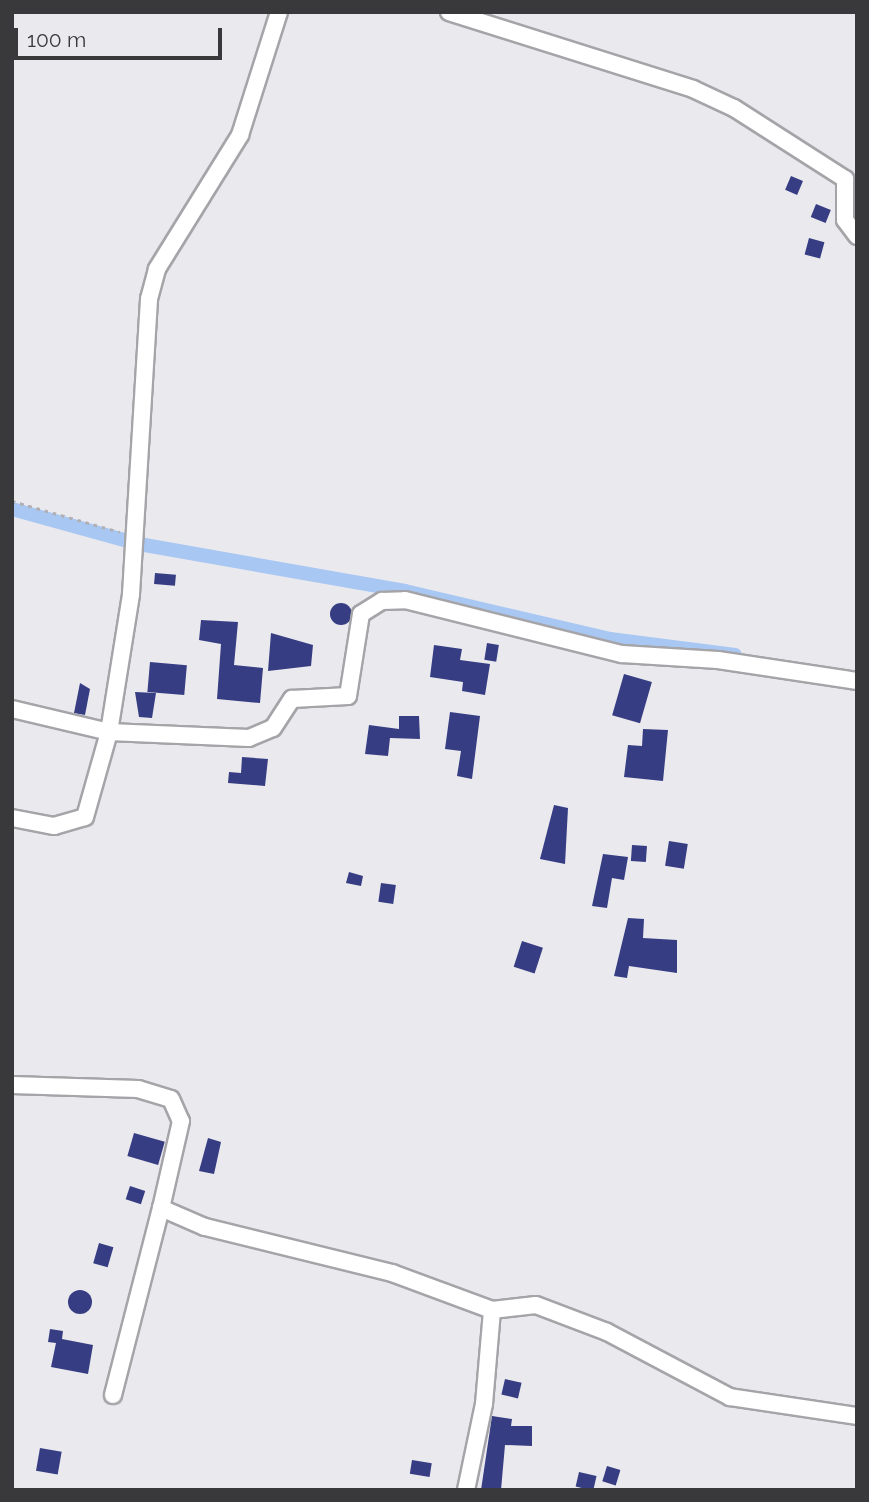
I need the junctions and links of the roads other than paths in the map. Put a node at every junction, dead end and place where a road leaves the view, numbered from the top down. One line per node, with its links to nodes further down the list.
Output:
1 (279, 12): 6 (street)
2 (449, 12): 3 (street)
3 (857, 236)
4 (857, 681): 6 (street)
5 (12, 709): 6 (street)
6 (109, 732): 7 (street)
7 (12, 818)
8 (12, 1084): 9 (street)
9 (161, 1208): 10 (street); 11 (street)
10 (492, 1310): 12 (street); 13 (street)
11 (113, 1395)
12 (857, 1416)
13 (466, 1490)

